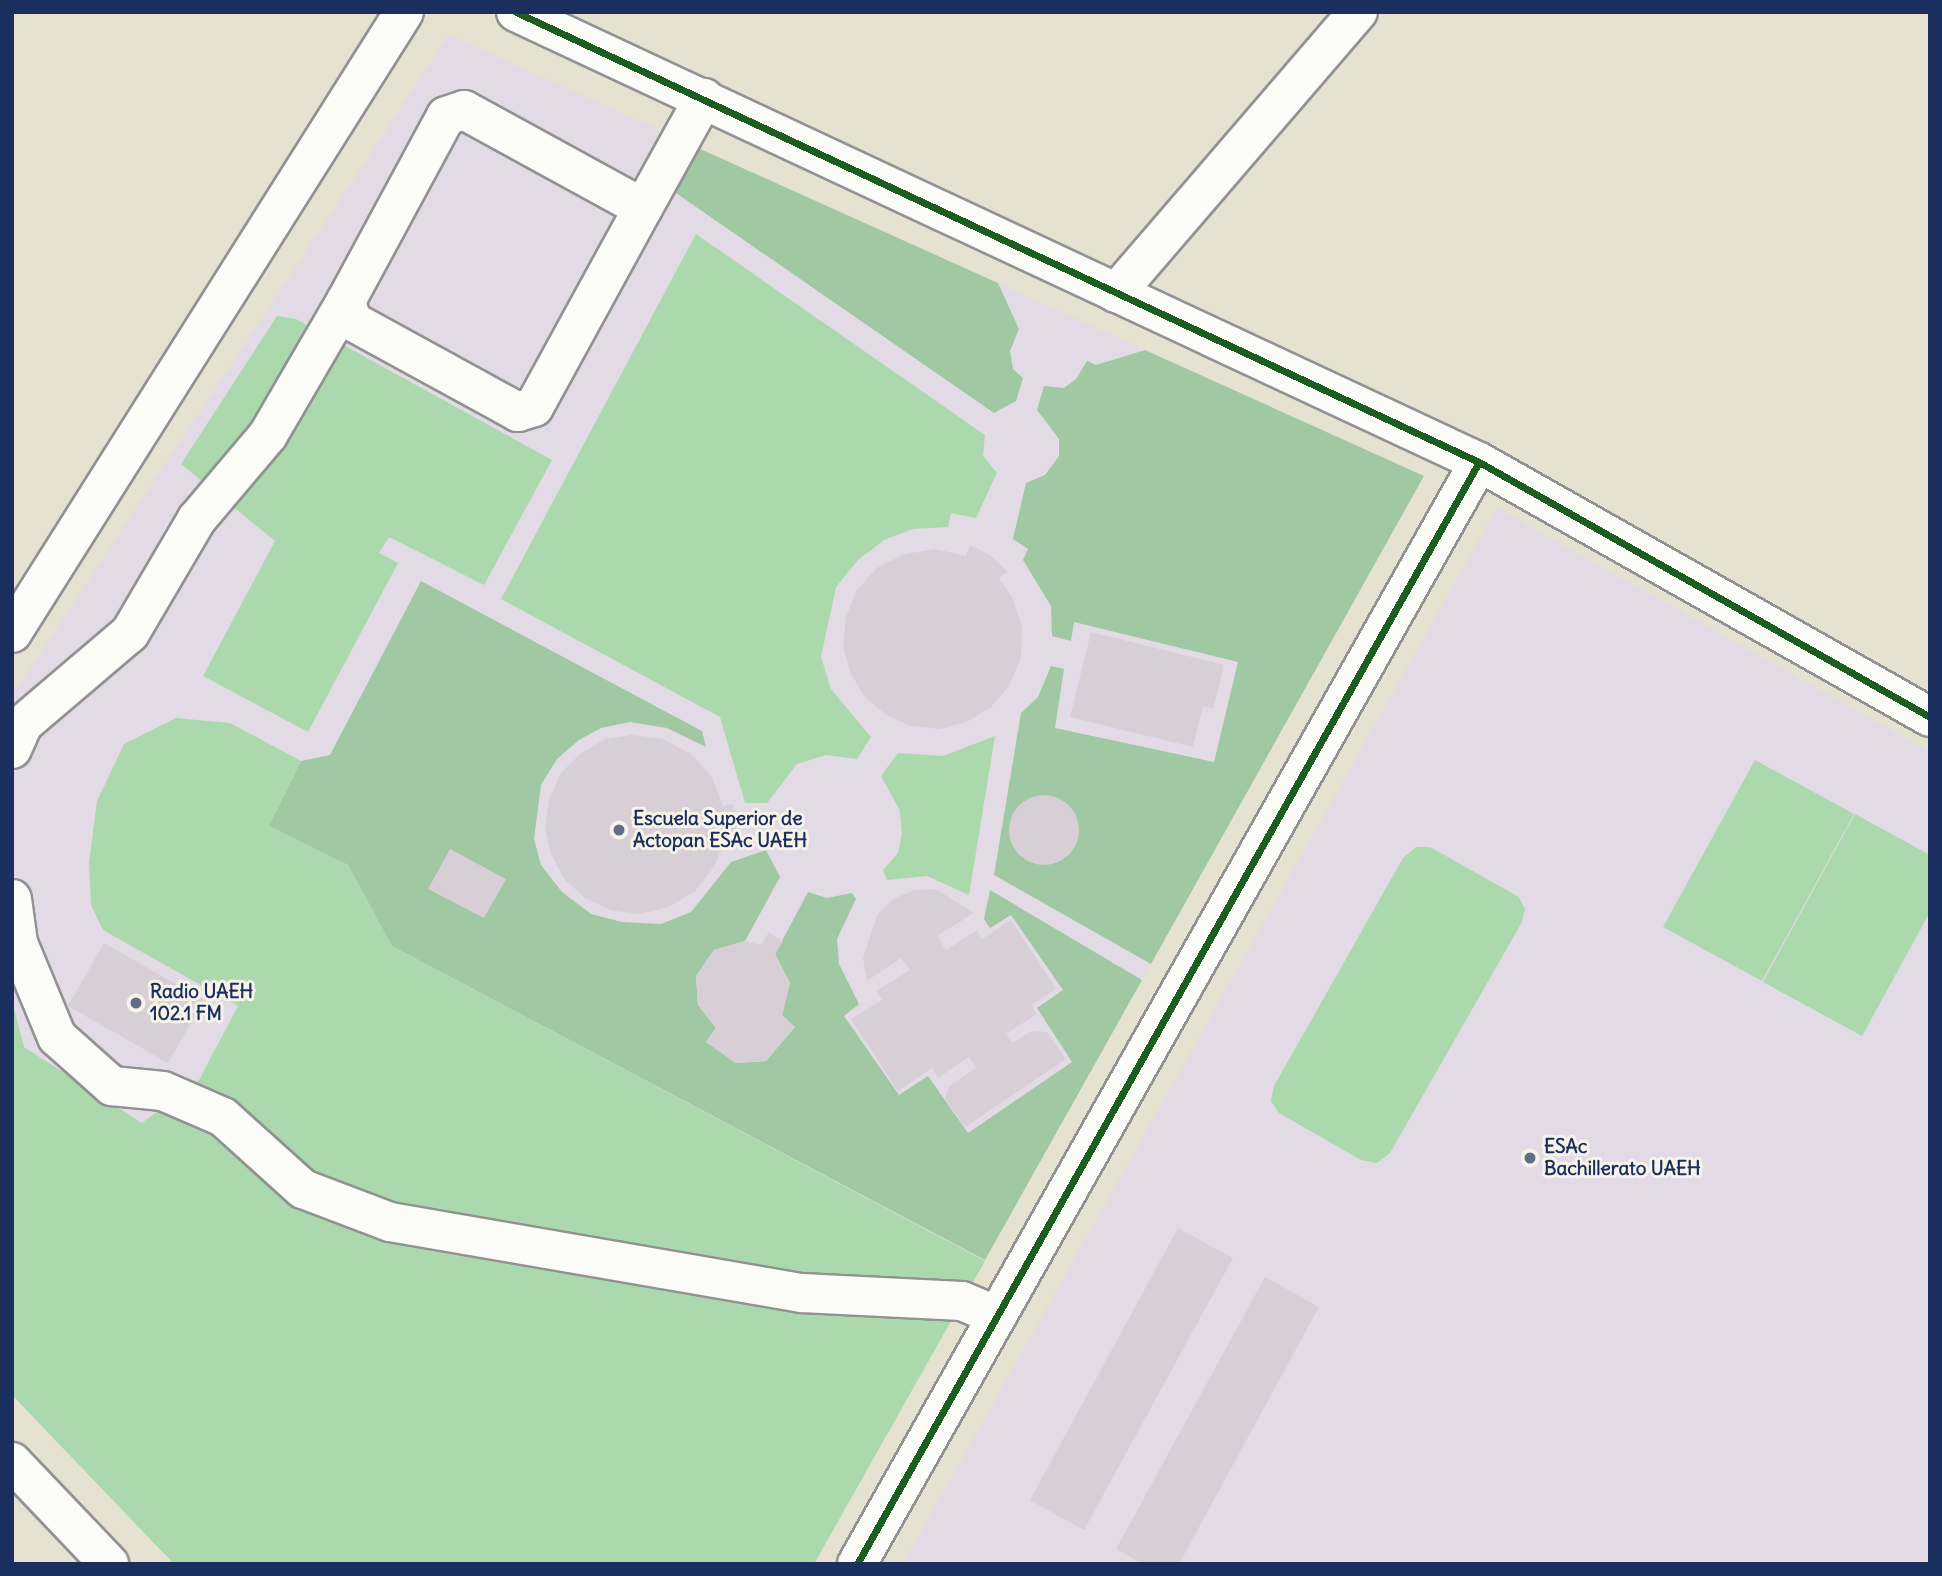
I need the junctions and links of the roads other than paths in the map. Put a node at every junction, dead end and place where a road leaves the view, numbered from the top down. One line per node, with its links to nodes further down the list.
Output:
1 (404, 12): 9 (street)
2 (516, 12): 4 (street)
3 (1358, 12): 6 (street)
4 (704, 98): 5 (street); 6 (street)
5 (643, 208): 7 (street); 7 (street)
6 (1116, 293): 8 (street)
7 (346, 301): 11 (street)
8 (1479, 462): 10 (street); 13 (street)
9 (12, 633)
10 (1930, 717)
11 (12, 749)
12 (12, 899): 13 (street)
13 (997, 1316): 16 (street)
14 (12, 1462): 15 (street)
15 (108, 1564)
16 (857, 1564)

